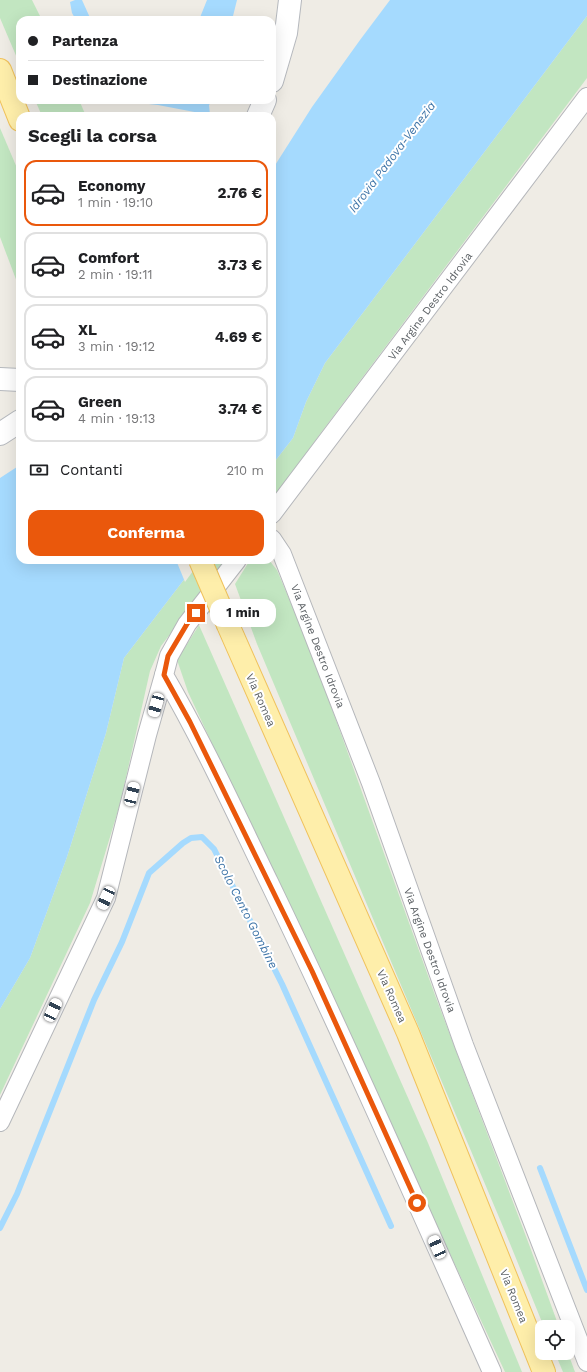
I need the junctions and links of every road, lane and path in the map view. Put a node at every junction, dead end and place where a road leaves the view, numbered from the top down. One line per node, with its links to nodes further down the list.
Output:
1 (290, 0): 2 (main road)
2 (276, 68)
3 (0, 70): 5 (main road)
4 (587, 97): 10 (street, Via Argine Destro Idrovia)
5 (17, 112)
6 (0, 379): 7 (main road)
7 (16, 380)
8 (16, 424): 9 (main road)
9 (0, 434)
10 (276, 509)
11 (276, 545): 16 (street, Via Argine Destro Idrovia)
12 (202, 564): 18 (main road, Via Romea, bridge)
13 (234, 564): 14 (street)
14 (164, 675): 15 (street); 17 (street)
15 (0, 1122)
16 (587, 1362)
17 (492, 1372)
18 (544, 1372)

